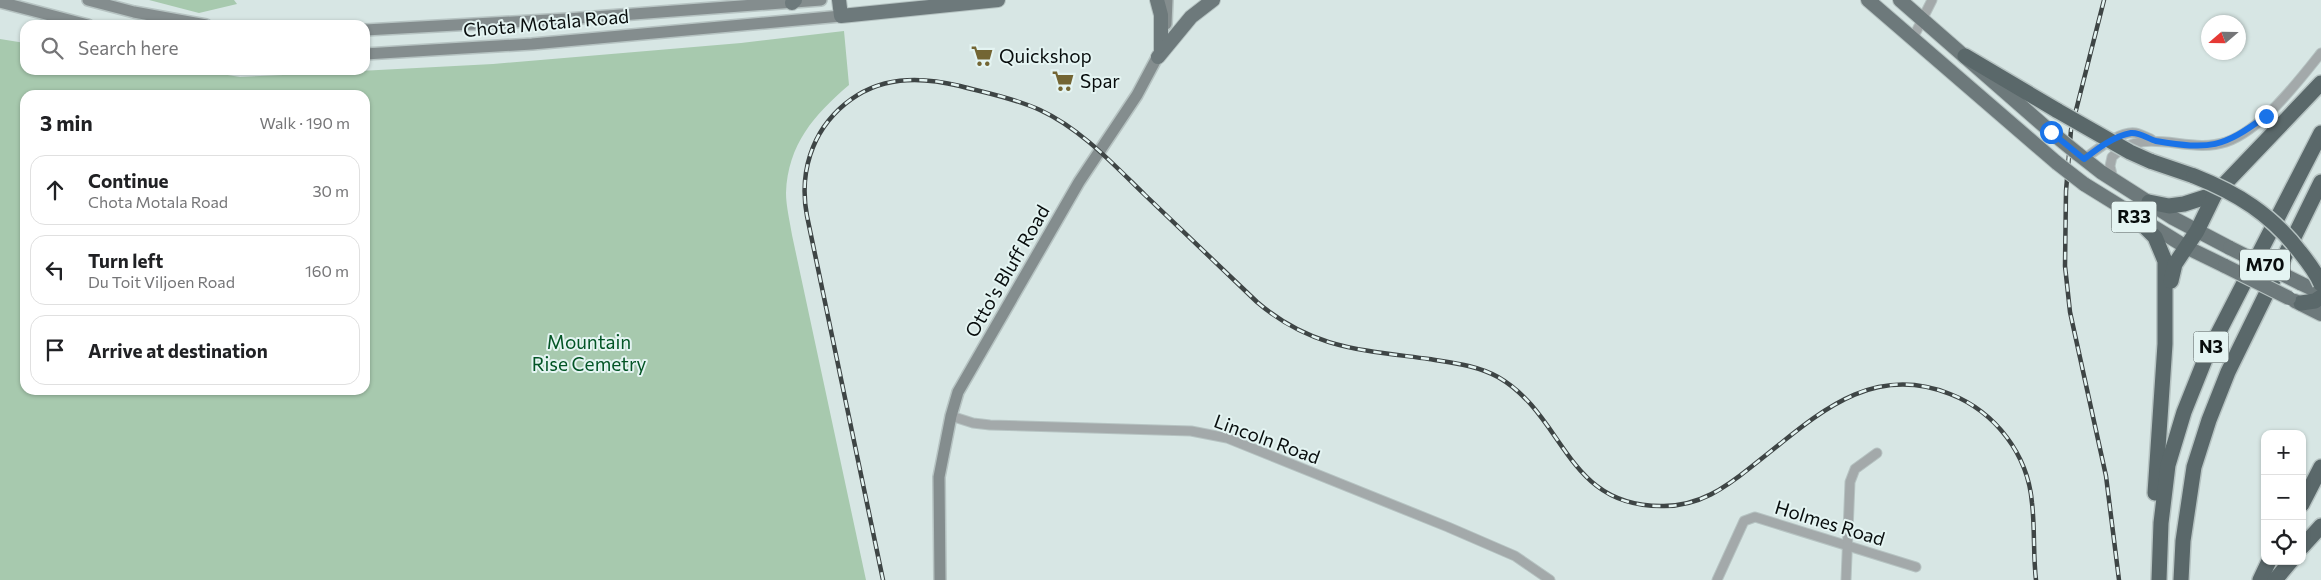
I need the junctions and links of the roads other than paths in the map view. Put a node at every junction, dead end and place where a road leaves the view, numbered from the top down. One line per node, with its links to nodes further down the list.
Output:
1 (88, 0): 16 (street)
2 (821, 0): 11 (street, Chota Motala Road)
3 (839, 0): 13 (main road)
4 (998, 0): 13 (main road, Chota Motala Road)
5 (1157, 0): 19 (main road)
6 (1167, 0): 19 (street, Otto's Bluff Road)
7 (1213, 0): 19 (main road)
8 (1868, 0): 18 (main road, R33)
9 (1900, 0): 14 (main road, R33)
10 (1932, 0): 14 (street)
11 (794, 1): 17 (street, Chota Motala Road)
12 (0, 2): 15 (street)
13 (841, 16): 21 (street, Chota Motala Road)
14 (1923, 19): 18 (street); 22 (main road, R33)
15 (69, 20)
16 (178, 20)
17 (370, 30)
18 (1913, 38): 31 (main road, R33, bridge)
19 (1160, 53): 40 (street, Otto's Bluff Road)
20 (2321, 53): 25 (street)
21 (370, 54)
22 (1965, 56): 26 (main road, R33, bridge); 34 (highway, bridge)
23 (2321, 82): 29 (highway)
24 (2321, 133): 55 (highway, N3)
25 (2153, 140): 26 (street); 27 (street)
26 (2081, 156): 27 (main road, R33)
27 (2113, 180): 30 (main road, R33)
28 (2321, 182): 56 (highway, N3)
29 (2215, 194): 30 (highway); 32 (highway)
30 (2149, 202): 32 (main road, R33)
31 (2137, 219): 33 (main road, R33); 39 (highway)
32 (2196, 231): 33 (highway); 35 (main road, M70, bridge)
33 (2186, 247): 37 (main road, R33, bridge); 39 (highway)
34 (2321, 284)
35 (2321, 293)
36 (2321, 297): 37 (highway)
37 (2295, 301): 38 (main road, M70)
38 (2321, 314)
39 (2166, 324): 54 (highway)
40 (951, 416): 50 (street, Otto's Bluff Road); 51 (street, Lincoln Road)
41 (1877, 453): 46 (street)
42 (2321, 467): 43 (highway)
43 (2306, 496)
44 (2321, 526): 45 (highway)
45 (2306, 543)
46 (1847, 546): 49 (street, Holmes Road); 52 (street, Holmes Road); 53 (street)
47 (2267, 565): 57 (highway)
48 (2287, 565): 58 (highway)
49 (1916, 567)
50 (940, 580)
51 (1550, 580)
52 (1717, 580)
53 (1846, 580)
54 (2154, 580)
55 (2159, 580)
56 (2181, 580)
57 (2260, 580)
58 (2275, 580)

